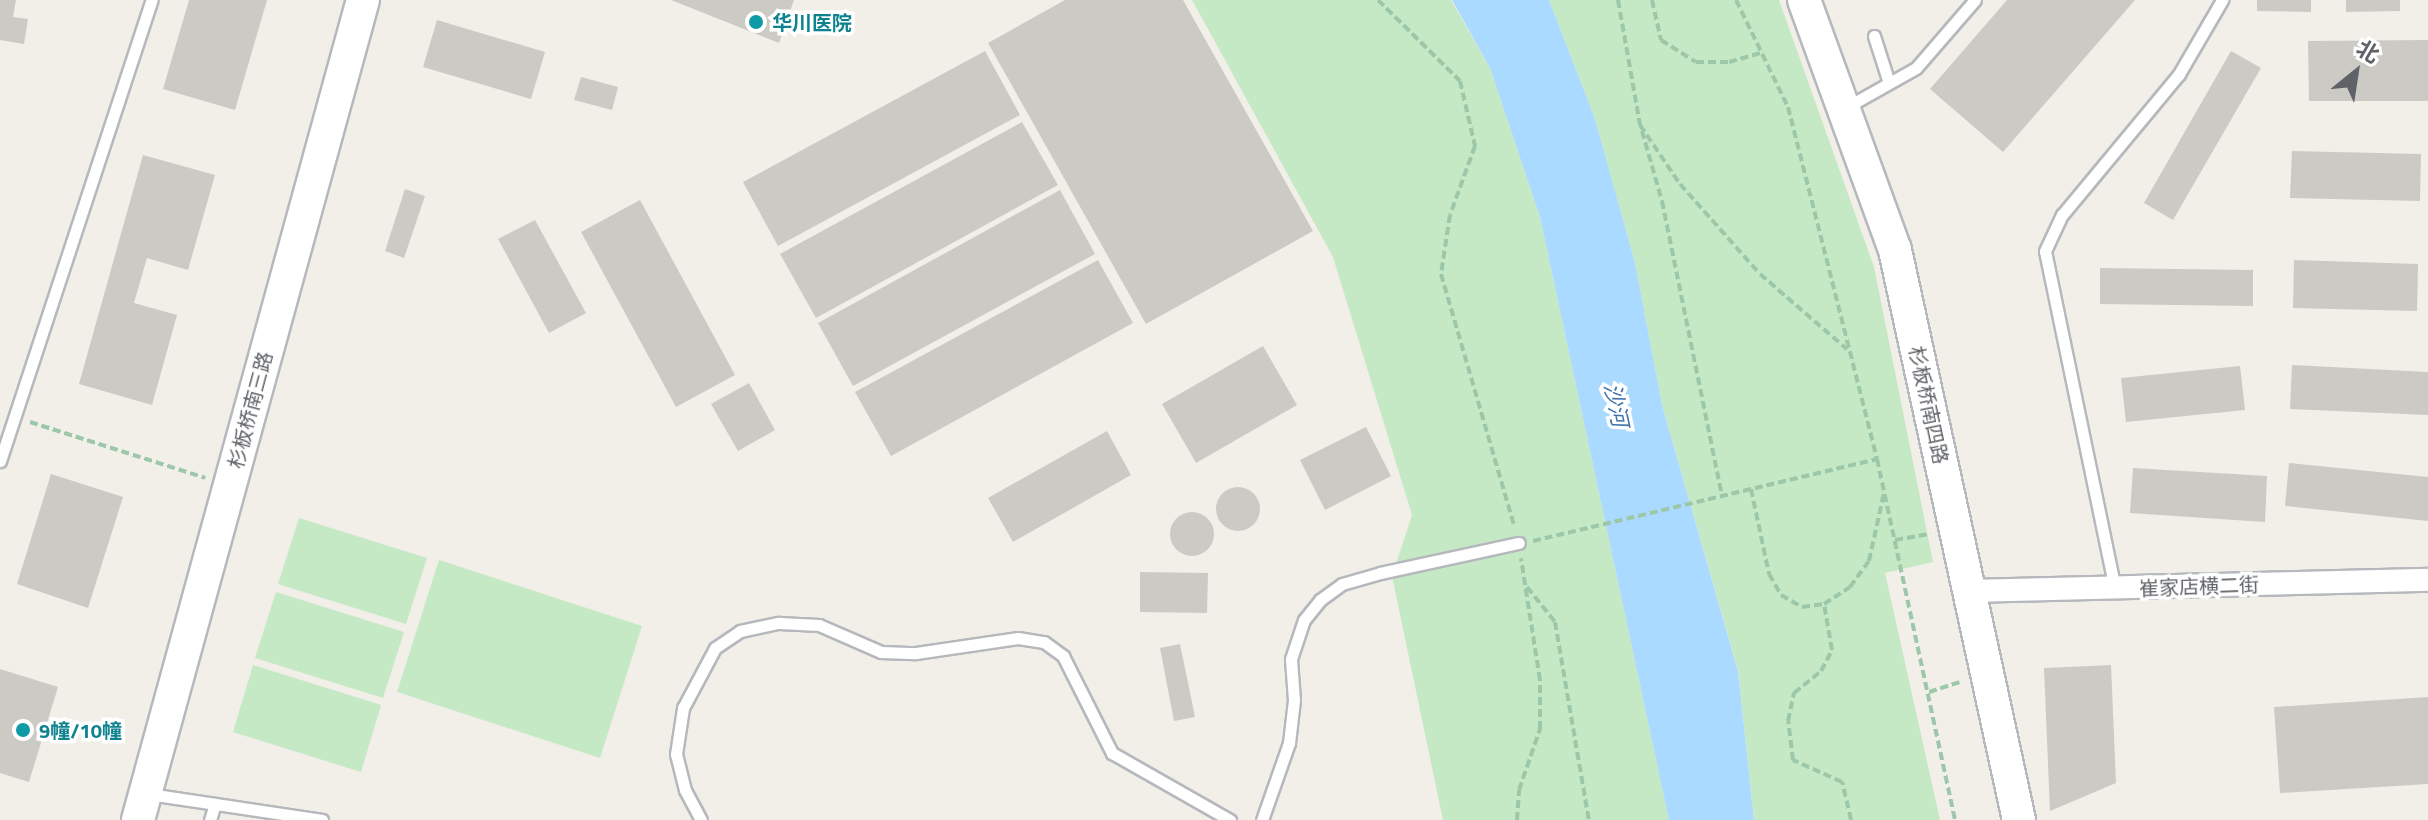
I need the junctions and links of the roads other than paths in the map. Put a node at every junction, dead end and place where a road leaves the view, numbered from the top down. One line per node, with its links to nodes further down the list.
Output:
1 (152, 0): 9 (lane)
2 (363, 0): 15 (street, 杉板桥南三路)
3 (1804, 0): 8 (street, 杉板桥南四路)
4 (1975, 0): 7 (lane)
5 (2222, 0): 12 (lane)
6 (1874, 36): 7 (lane)
7 (1889, 83): 8 (lane)
8 (1844, 109): 13 (street, 杉板桥南四路)
9 (0, 461)
10 (1519, 543): 20 (lane)
11 (2428, 580): 12 (street, 崔家店横二街)
12 (2115, 589): 13 (street, 崔家店横二街)
13 (1970, 591): 21 (street, 杉板桥南四路)
14 (215, 804): 15 (lane); 16 (lane); 17 (lane)
15 (142, 807)
16 (210, 820)
17 (322, 820)
18 (701, 820): 19 (lane)
19 (1230, 820)
20 (1262, 820)
21 (2019, 820)

